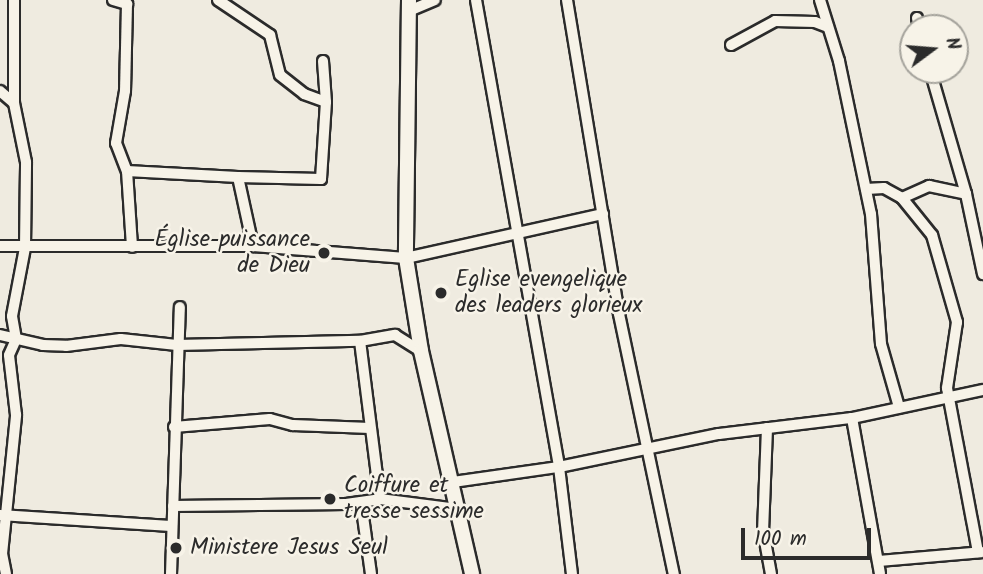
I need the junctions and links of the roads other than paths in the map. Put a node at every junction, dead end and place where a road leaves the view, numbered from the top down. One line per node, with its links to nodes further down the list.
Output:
1 (14, 0): 15 (street)
2 (113, 0): 16 (street)
3 (218, 0): 14 (street)
4 (435, 0): 8 (street)
5 (475, 0): 22 (street)
6 (567, 0): 21 (street)
7 (820, 0): 9 (street)
8 (409, 6): 27 (street)
9 (828, 27): 10 (street); 18 (street)
10 (731, 45)
11 (323, 61): 14 (street)
12 (934, 84): 19 (street)
13 (0, 91): 15 (street)
14 (326, 102): 17 (street)
15 (14, 103): 26 (street)
16 (127, 171): 17 (street); 25 (street)
17 (238, 177): 24 (street)
18 (866, 189): 20 (street); 37 (street)
19 (966, 194): 20 (street); 28 (street)
20 (902, 198): 36 (street)
21 (603, 214): 22 (street); 44 (street)
22 (517, 235): 27 (street); 45 (street)
23 (0, 246): 26 (street)
24 (253, 246): 25 (street); 27 (street)
25 (132, 247): 26 (street)
26 (25, 248): 31 (street)
27 (406, 258): 34 (street)
28 (983, 274)
29 (180, 307): 33 (street)
30 (0, 335): 31 (street)
31 (16, 339): 33 (street); 43 (street)
32 (360, 341): 33 (street); 34 (street); 40 (street)
33 (177, 345): 39 (street)
34 (421, 351): 46 (street)
35 (983, 390): 36 (street)
36 (952, 397): 37 (street); 53 (street)
37 (899, 407): 38 (street)
38 (852, 418): 41 (street); 54 (street)
39 (174, 427): 40 (street); 49 (street)
40 (370, 428): 47 (street)
41 (767, 428): 44 (street); 61 (street)
42 (0, 435): 43 (street)
43 (13, 436): 51 (street)
44 (649, 447): 45 (street); 60 (street)
45 (559, 467): 46 (street); 59 (street)
46 (453, 482): 50 (street)
47 (380, 499): 48 (street); 50 (street)
48 (361, 502): 49 (street); 57 (street)
49 (173, 506): 52 (street)
50 (457, 509): 58 (street)
51 (4, 515): 52 (street); 55 (street)
52 (171, 526): 56 (street)
53 (981, 552): 54 (street)
54 (878, 561): 62 (street)
55 (6, 574)
56 (171, 574)
57 (371, 574)
58 (472, 574)
59 (572, 574)
60 (674, 574)
61 (771, 574)
62 (880, 574)

